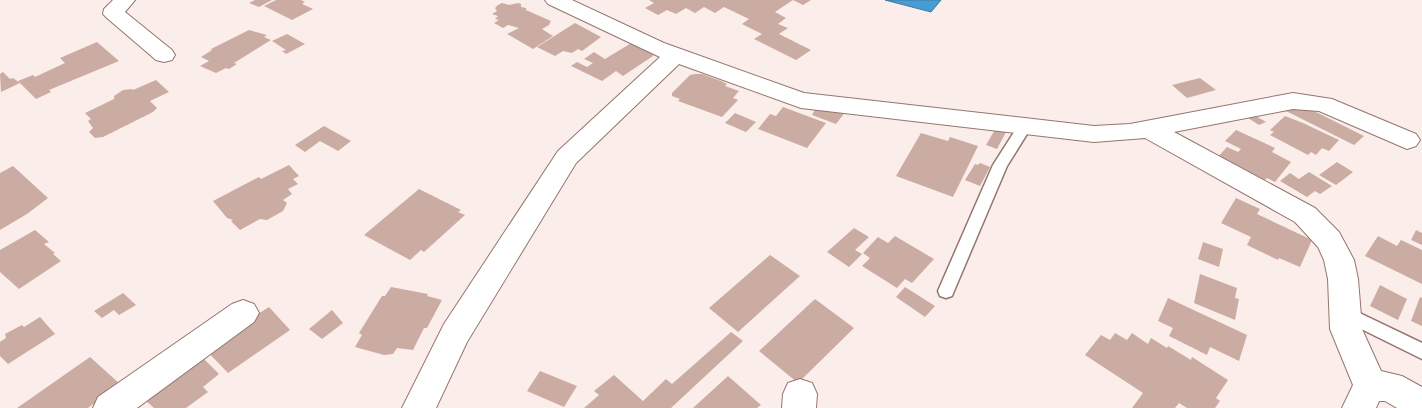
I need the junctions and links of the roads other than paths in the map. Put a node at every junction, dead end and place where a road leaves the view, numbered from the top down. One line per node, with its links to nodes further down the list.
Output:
1 (125, 0): 3 (street)
2 (555, 0): 4 (street)
3 (164, 55)
4 (676, 55): 5 (street); 15 (street)
5 (1025, 126): 6 (street); 8 (lane)
6 (1147, 128): 7 (street); 10 (street)
7 (1407, 140)
8 (946, 290)
9 (243, 313): 14 (street)
10 (1344, 313): 11 (lane); 12 (street)
11 (1422, 351)
12 (1364, 397): 13 (street)
13 (1422, 404)
14 (110, 408)
15 (419, 408)

